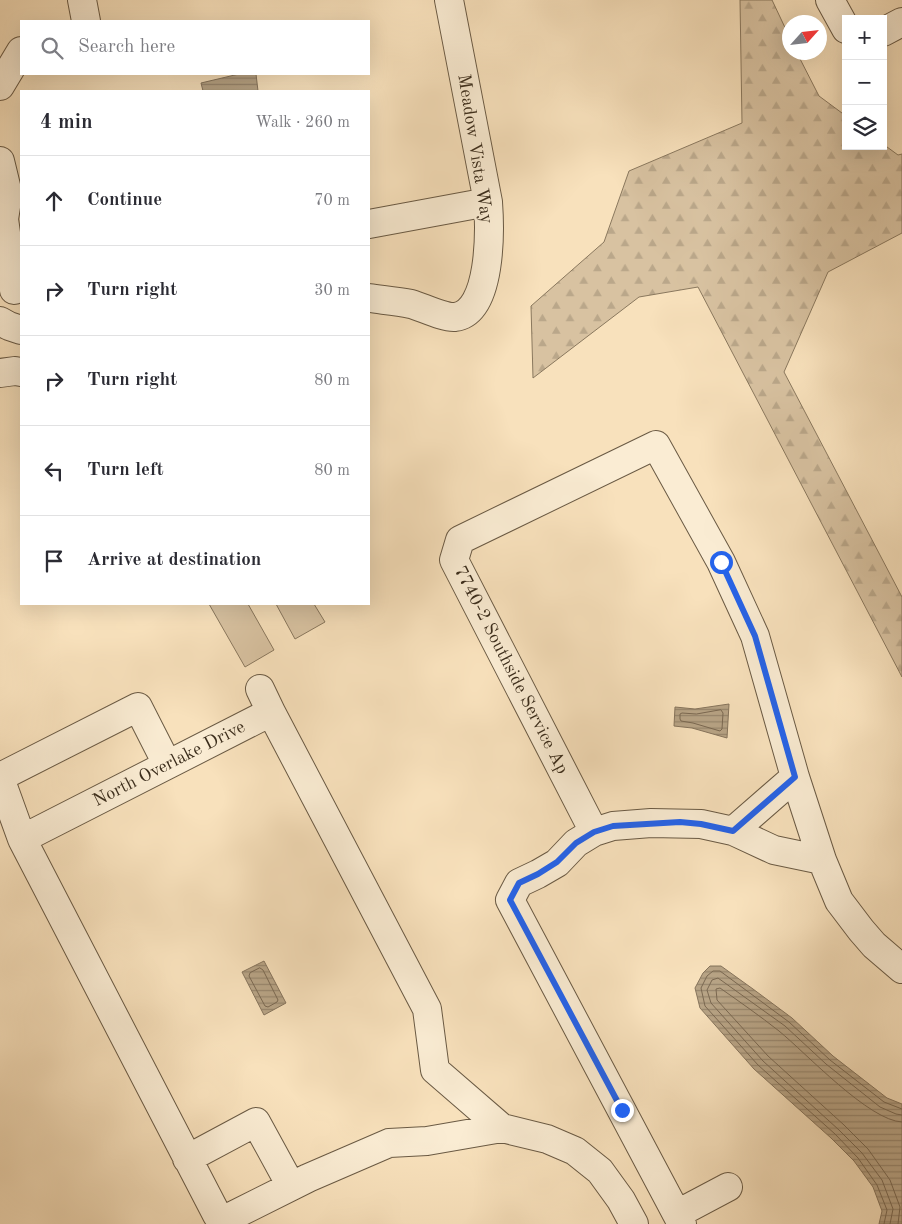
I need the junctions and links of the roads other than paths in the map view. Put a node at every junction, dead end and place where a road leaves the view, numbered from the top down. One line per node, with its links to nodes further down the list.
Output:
1 (82, 0): 4 (street)
2 (449, 0): 11 (street, Meadow Vista Way)
3 (830, 0): 5 (street)
4 (86, 20)
5 (842, 22)
6 (902, 22): 7 (street)
7 (887, 30)
8 (20, 53): 9 (street)
9 (0, 86)
10 (0, 161): 12 (street)
11 (488, 202): 13 (street); 15 (street, Meadow Vista Way)
12 (2, 217): 14 (street)
13 (370, 224)
14 (12, 291)
15 (370, 298)
16 (0, 321): 17 (street)
17 (20, 330)
18 (20, 372): 19 (street)
19 (0, 373)
20 (167, 764): 21 (street); 25 (street, North Overlake Drive); 28 (street, North Overlake Drive)
21 (0, 777): 25 (street)
22 (795, 777): 23 (street); 24 (street, 7740-2 Southside Service Ap); 26 (street, 7740-2 Southside Service Ap)
23 (733, 831): 24 (street); 26 (street)
24 (594, 832): 32 (street)
25 (22, 839): 29 (street)
26 (822, 860): 27 (street, 7740-2 Southside Service Ap)
27 (902, 969)
28 (502, 1128): 30 (street); 33 (street)
29 (187, 1159): 30 (street); 30 (street)
30 (291, 1186)
31 (728, 1187): 32 (street)
32 (680, 1219)
33 (634, 1224)

